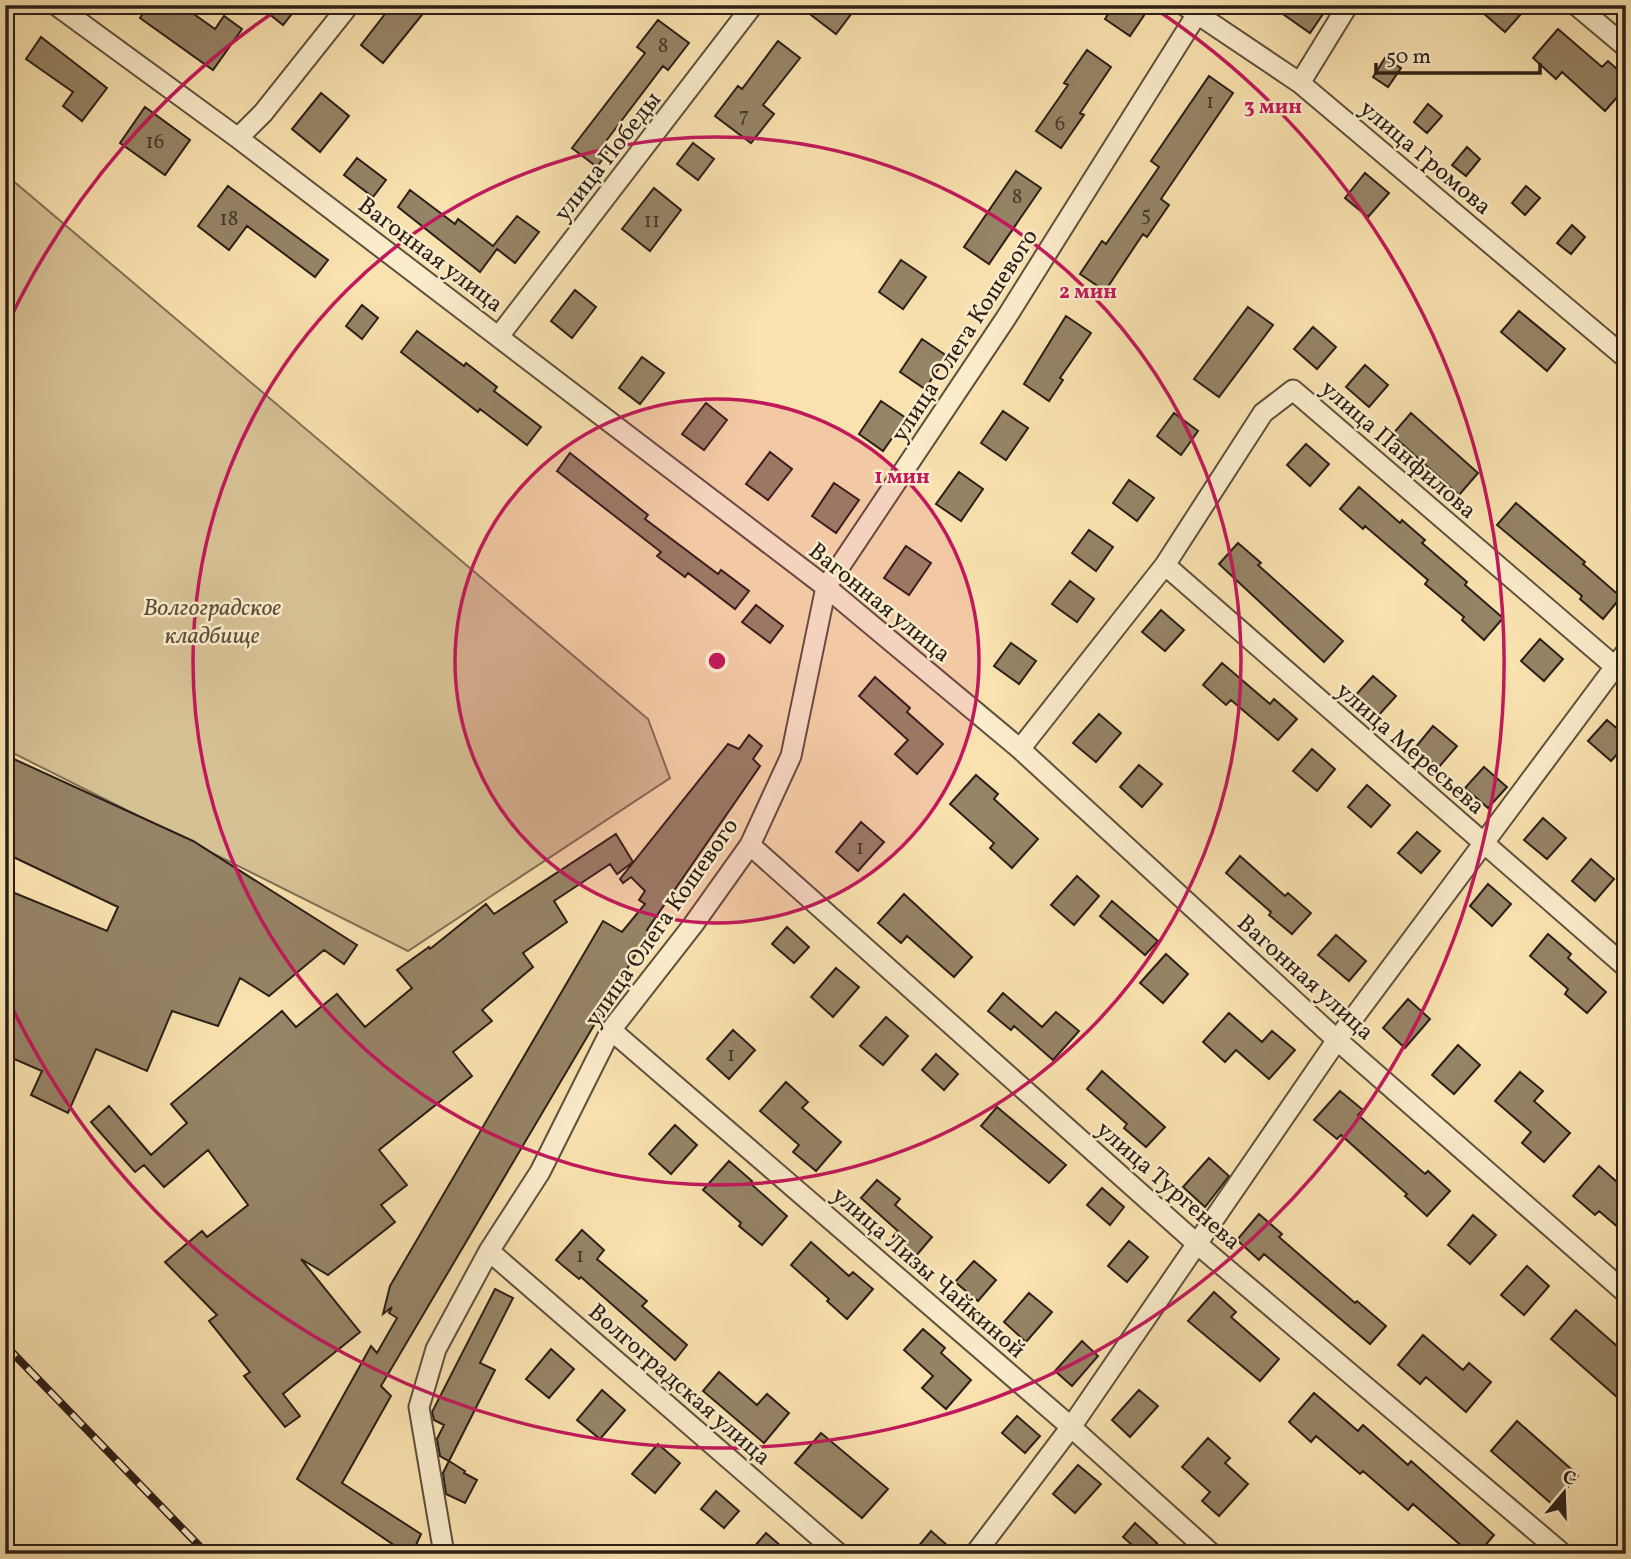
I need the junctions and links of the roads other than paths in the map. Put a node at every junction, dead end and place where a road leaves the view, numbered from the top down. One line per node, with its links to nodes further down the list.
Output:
1 (55, 5): 9 (street, Вагонная улица)
2 (349, 5): 9 (street)
3 (753, 5): 10 (street, улица Победы)
4 (1348, 5): 8 (street)
5 (1576, 5): 7 (street)
6 (1190, 9): 8 (street, улица Громова); 13 (street, улица Олега Кошевого)
7 (1626, 47)
8 (1300, 83): 11 (street, улица Громова)
9 (238, 138): 10 (street, Вагонная улица)
10 (499, 336): 13 (street, Вагонная улица)
11 (1626, 358)
12 (1165, 565): 14 (street, улица Панфилова); 15 (street, улица Панфилова); 16 (street, улица Мересьева)
13 (826, 587): 15 (street, Вагонная улица); 17 (street, улица Олега Кошевого)
14 (1622, 665): 16 (street)
15 (1020, 749): 20 (street, Вагонная улица)
16 (1483, 844): 18 (street, улица Мересьева); 20 (street)
17 (750, 845): 19 (street, улица Олега Кошевого); 21 (street, улица Тургенева)
18 (1626, 968)
19 (611, 1030): 22 (street, улица Олега Кошевого); 24 (street, улица Лизы Чайкиной)
20 (1337, 1040): 21 (street); 23 (street, Вагонная улица)
21 (1196, 1243): 24 (street); 29 (street, улица Тургенева)
22 (489, 1251): 25 (street, улица Олега Кошевого); 26 (street, Волгоградская улица)
23 (1626, 1293)
24 (1071, 1427): 27 (street); 28 (street, улица Лизы Чайкиной)
25 (444, 1554)
26 (839, 1554)
27 (975, 1554)
28 (1212, 1554)
29 (1563, 1554)

